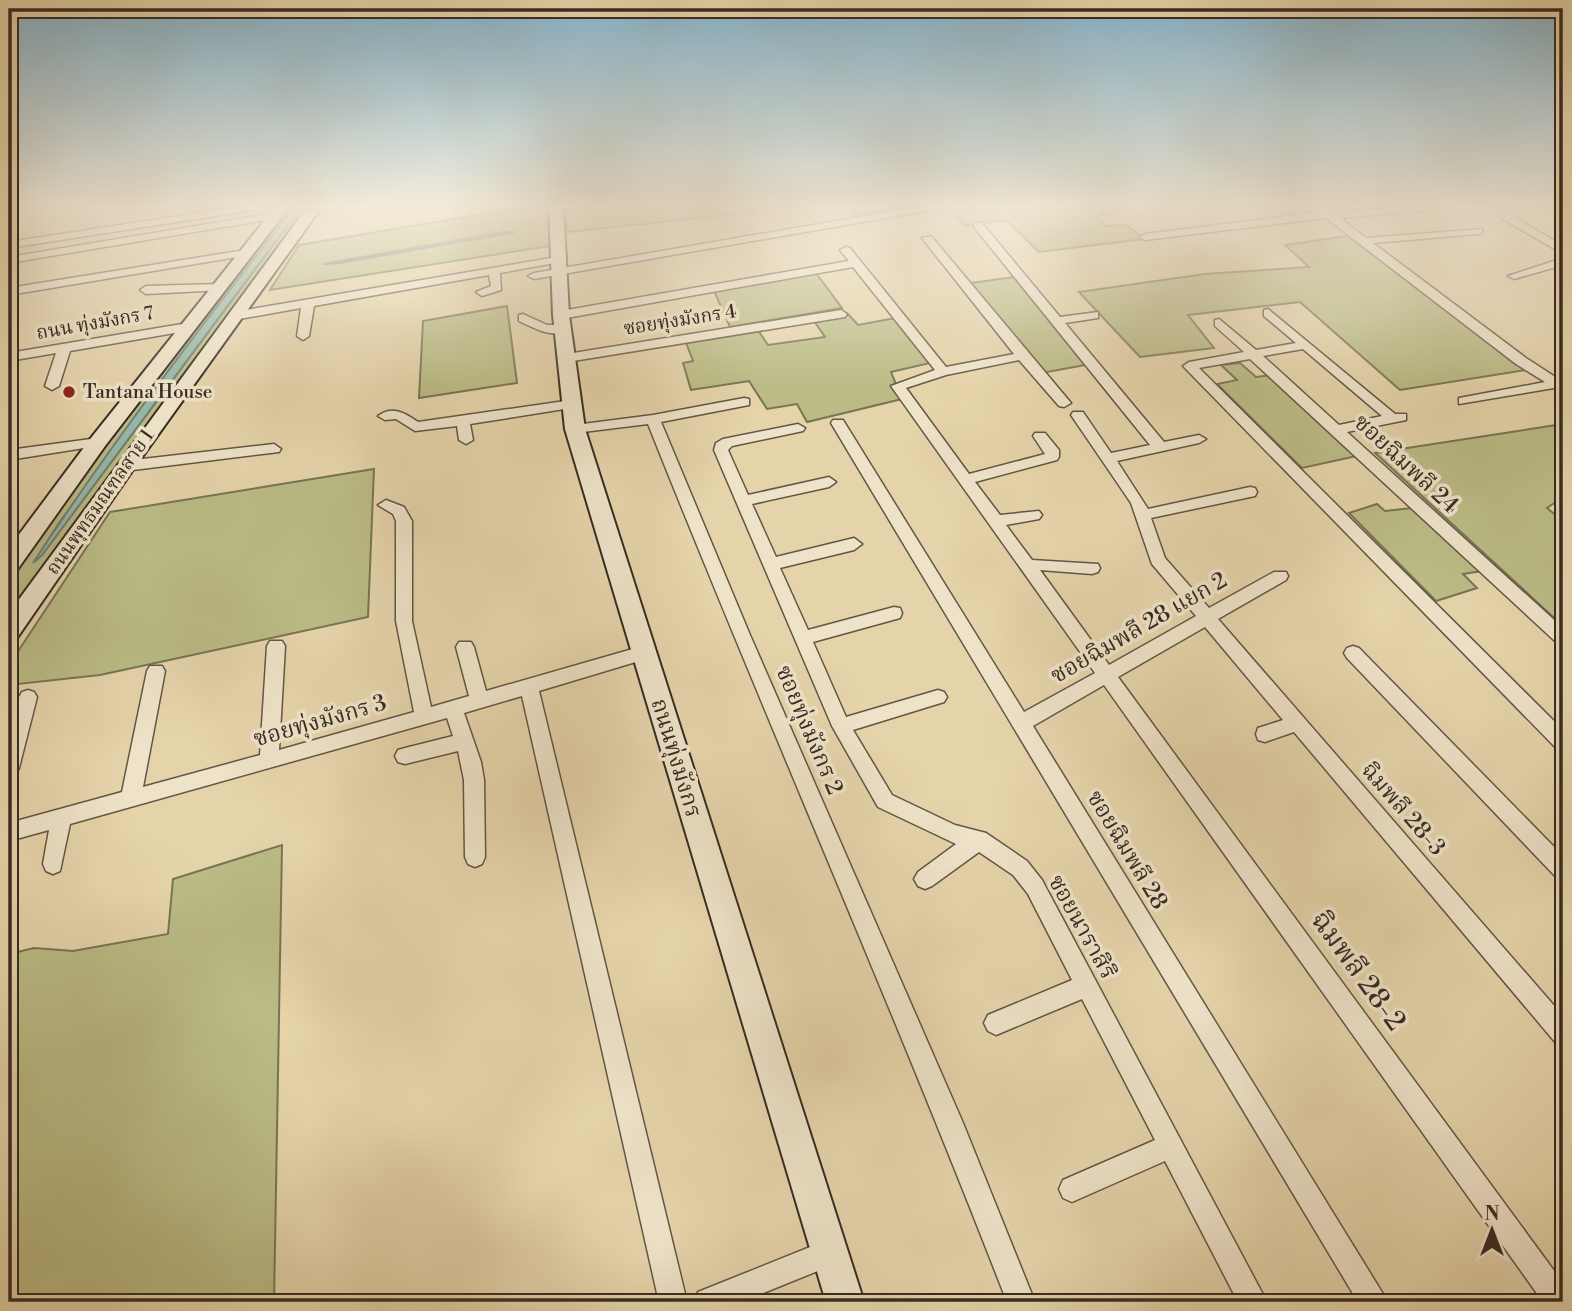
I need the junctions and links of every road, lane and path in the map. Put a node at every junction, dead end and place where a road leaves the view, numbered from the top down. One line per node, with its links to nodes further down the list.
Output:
1 (165, 266): 16 (street)
2 (235, 266): 14 (main road, ถนนพุทธมณฑลสาย 1)
3 (271, 266): 22 (main road, ถนนพุทธมณฑลสาย 1)
4 (567, 266): 11 (street)
5 (839, 266): 24 (street)
6 (858, 266): 35 (street)
7 (949, 266): 31 (street)
8 (1012, 266): 25 (street)
9 (1397, 266): 37 (street)
10 (1546, 266): 13 (street)
11 (550, 269): 12 (street); 24 (main road, ถนนทุ่งมังกร)
12 (494, 271): 17 (street); 18 (street)
13 (1514, 276)
14 (219, 288): 15 (street); 27 (main road, ถนนพุทธมณฑลสาย 1)
15 (146, 290)
16 (9, 292)
17 (482, 292)
18 (308, 303): 22 (street); 28 (street)
19 (1268, 313): 29 (street)
20 (841, 314): 34 (street, ซอยทุ่งมังกร 4)
21 (1094, 314): 25 (street)
22 (234, 316): 59 (main road, ถนนพุทธมณฑลสาย 1)
23 (523, 318): 24 (street)
24 (562, 321): 34 (main road, ถนนทุ่งมังกร)
25 (1057, 321): 39 (street)
26 (1219, 323): 32 (street, ซอยฉิมพลี 24)
27 (188, 327): 30 (street, ถนน ทุ่งมังกร 7); 54 (main road, ถนนพุทธมณฑลสาย 1)
28 (303, 337)
29 (1306, 345): 32 (street); 50 (street)
30 (64, 348): 33 (street, ถนน ทุ่งมังกร 7); 36 (street)
31 (1021, 356): 35 (street); 42 (street)
32 (1255, 356): 50 (street, ซอยฉิมพลี 24); 96 (street)
33 (9, 357)
34 (567, 358): 45 (main road, ถนนทุ่งมังกร)
35 (943, 372): 60 (street, ฉิมพลี 28-2)
36 (52, 386)
37 (1560, 386): 40 (street)
38 (1139, 396): 39 (street)
39 (1120, 398): 55 (street)
40 (1464, 401)
41 (744, 402): 46 (street)
42 (1064, 403)
43 (1078, 415): 58 (street, ฉิมพลี 28-3)
44 (385, 416): 47 (street)
45 (574, 417): 46 (street); 47 (street); 81 (main road, ถนนทุ่งมังกร)
46 (653, 419): 117 (street, ซอยทุ่งมังกร 2)
47 (463, 420): 53 (street)
48 (838, 423): 91 (street, ซอยฉิมพลี 28)
49 (798, 428): 63 (street, ซอยนาราสิริ)
50 (1335, 430): 78 (street, ซอยฉิมพลี 24)
51 (1040, 436): 60 (street)
52 (1199, 439): 55 (street)
53 (466, 440)
54 (98, 442): 57 (street); 70 (main road, ถนนพุทธมณฑลสาย 1)
55 (1160, 447): 58 (street)
56 (274, 449): 59 (street)
57 (9, 455)
58 (1109, 458): 66 (street, ฉิมพลี 28-3)
59 (125, 466): 76 (main road, ถนนพุทธมณฑลสาย 1)
60 (965, 480): 67 (street, ฉิมพลี 28-2)
61 (829, 482): 63 (street)
62 (1250, 492): 66 (street)
63 (743, 501): 69 (street, ซอยนาราสิริ)
64 (386, 505): 90 (street)
65 (1034, 515): 67 (street)
66 (1143, 515): 75 (street, ฉิมพลี 28-3)
67 (996, 521): 71 (street, ฉิมพลี 28-2)
68 (855, 544): 69 (street)
69 (771, 564): 77 (street, ซอยนาราสิริ)
70 (9, 565)
71 (1028, 566): 72 (street); 84 (street, ฉิมพลี 28-2)
72 (1092, 568)
73 (1280, 576): 75 (street, ซอยฉิมพลี 28 แยก 2)
74 (894, 613): 77 (street)
75 (1206, 617): 84 (street, ซอยฉิมพลี 28 แยก 2); 92 (street, ฉิมพลี 28-3)
76 (9, 631)
77 (802, 638): 93 (street, ซอยนาราสิริ)
78 (1563, 638)
79 (276, 646): 98 (street)
80 (466, 647): 88 (street)
81 (643, 653): 85 (street, ซอยทุ่งมังกร 3); 113 (main road, ถนนทุ่งมังกร)
82 (1353, 653): 106 (street)
83 (156, 671): 100 (street)
84 (1107, 674): 91 (street, ซอยฉิมพลี 28 แยก 2); 120 (street, ฉิมพลี 28-2)
85 (529, 686): 88 (street, ซอยทุ่งมังกร 3); 114 (street)
86 (28, 697): 99 (street)
87 (938, 697): 93 (street)
88 (479, 701): 89 (street, ซอยทุ่งมังกร 3)
89 (453, 709): 90 (street, ซอยทุ่งมังกร 3); 95 (street)
90 (424, 716): 98 (street, ซอยทุ่งมังกร 3)
91 (1022, 723): 119 (street, ซอยฉิมพลี 28)
92 (1297, 723): 94 (street); 110 (street, ฉิมพลี 28-3)
93 (841, 726): 103 (street, ซอยนาราสิริ)
94 (1265, 734)
95 (464, 741): 97 (street); 104 (street)
96 (1563, 742)
97 (405, 756)
98 (270, 761): 100 (street, ซอยทุ่งมังกร 3)
99 (9, 768)
100 (131, 798): 101 (street, ซอยทุ่งมังกร 3)
101 (61, 817): 102 (street, ซอยทุ่งมังกร 3); 105 (street)
102 (9, 831)
103 (979, 840): 107 (street); 108 (street, ซอยนาราสิริ)
104 (475, 857)
105 (53, 864)
106 (1563, 870)
107 (925, 878)
108 (1087, 985): 109 (street); 111 (street, ซอยนาราสิริ)
109 (996, 1023)
110 (1563, 1034)
111 (1171, 1146): 112 (street); 118 (street, ซอยนาราสิริ)
112 (1072, 1189)
113 (830, 1252): 115 (street); 116 (main road, ถนนทุ่งมังกร)
114 (673, 1302)
115 (708, 1302)
116 (845, 1302)
117 (1021, 1302)
118 (1253, 1302)
119 (1374, 1302)
120 (1562, 1302)

